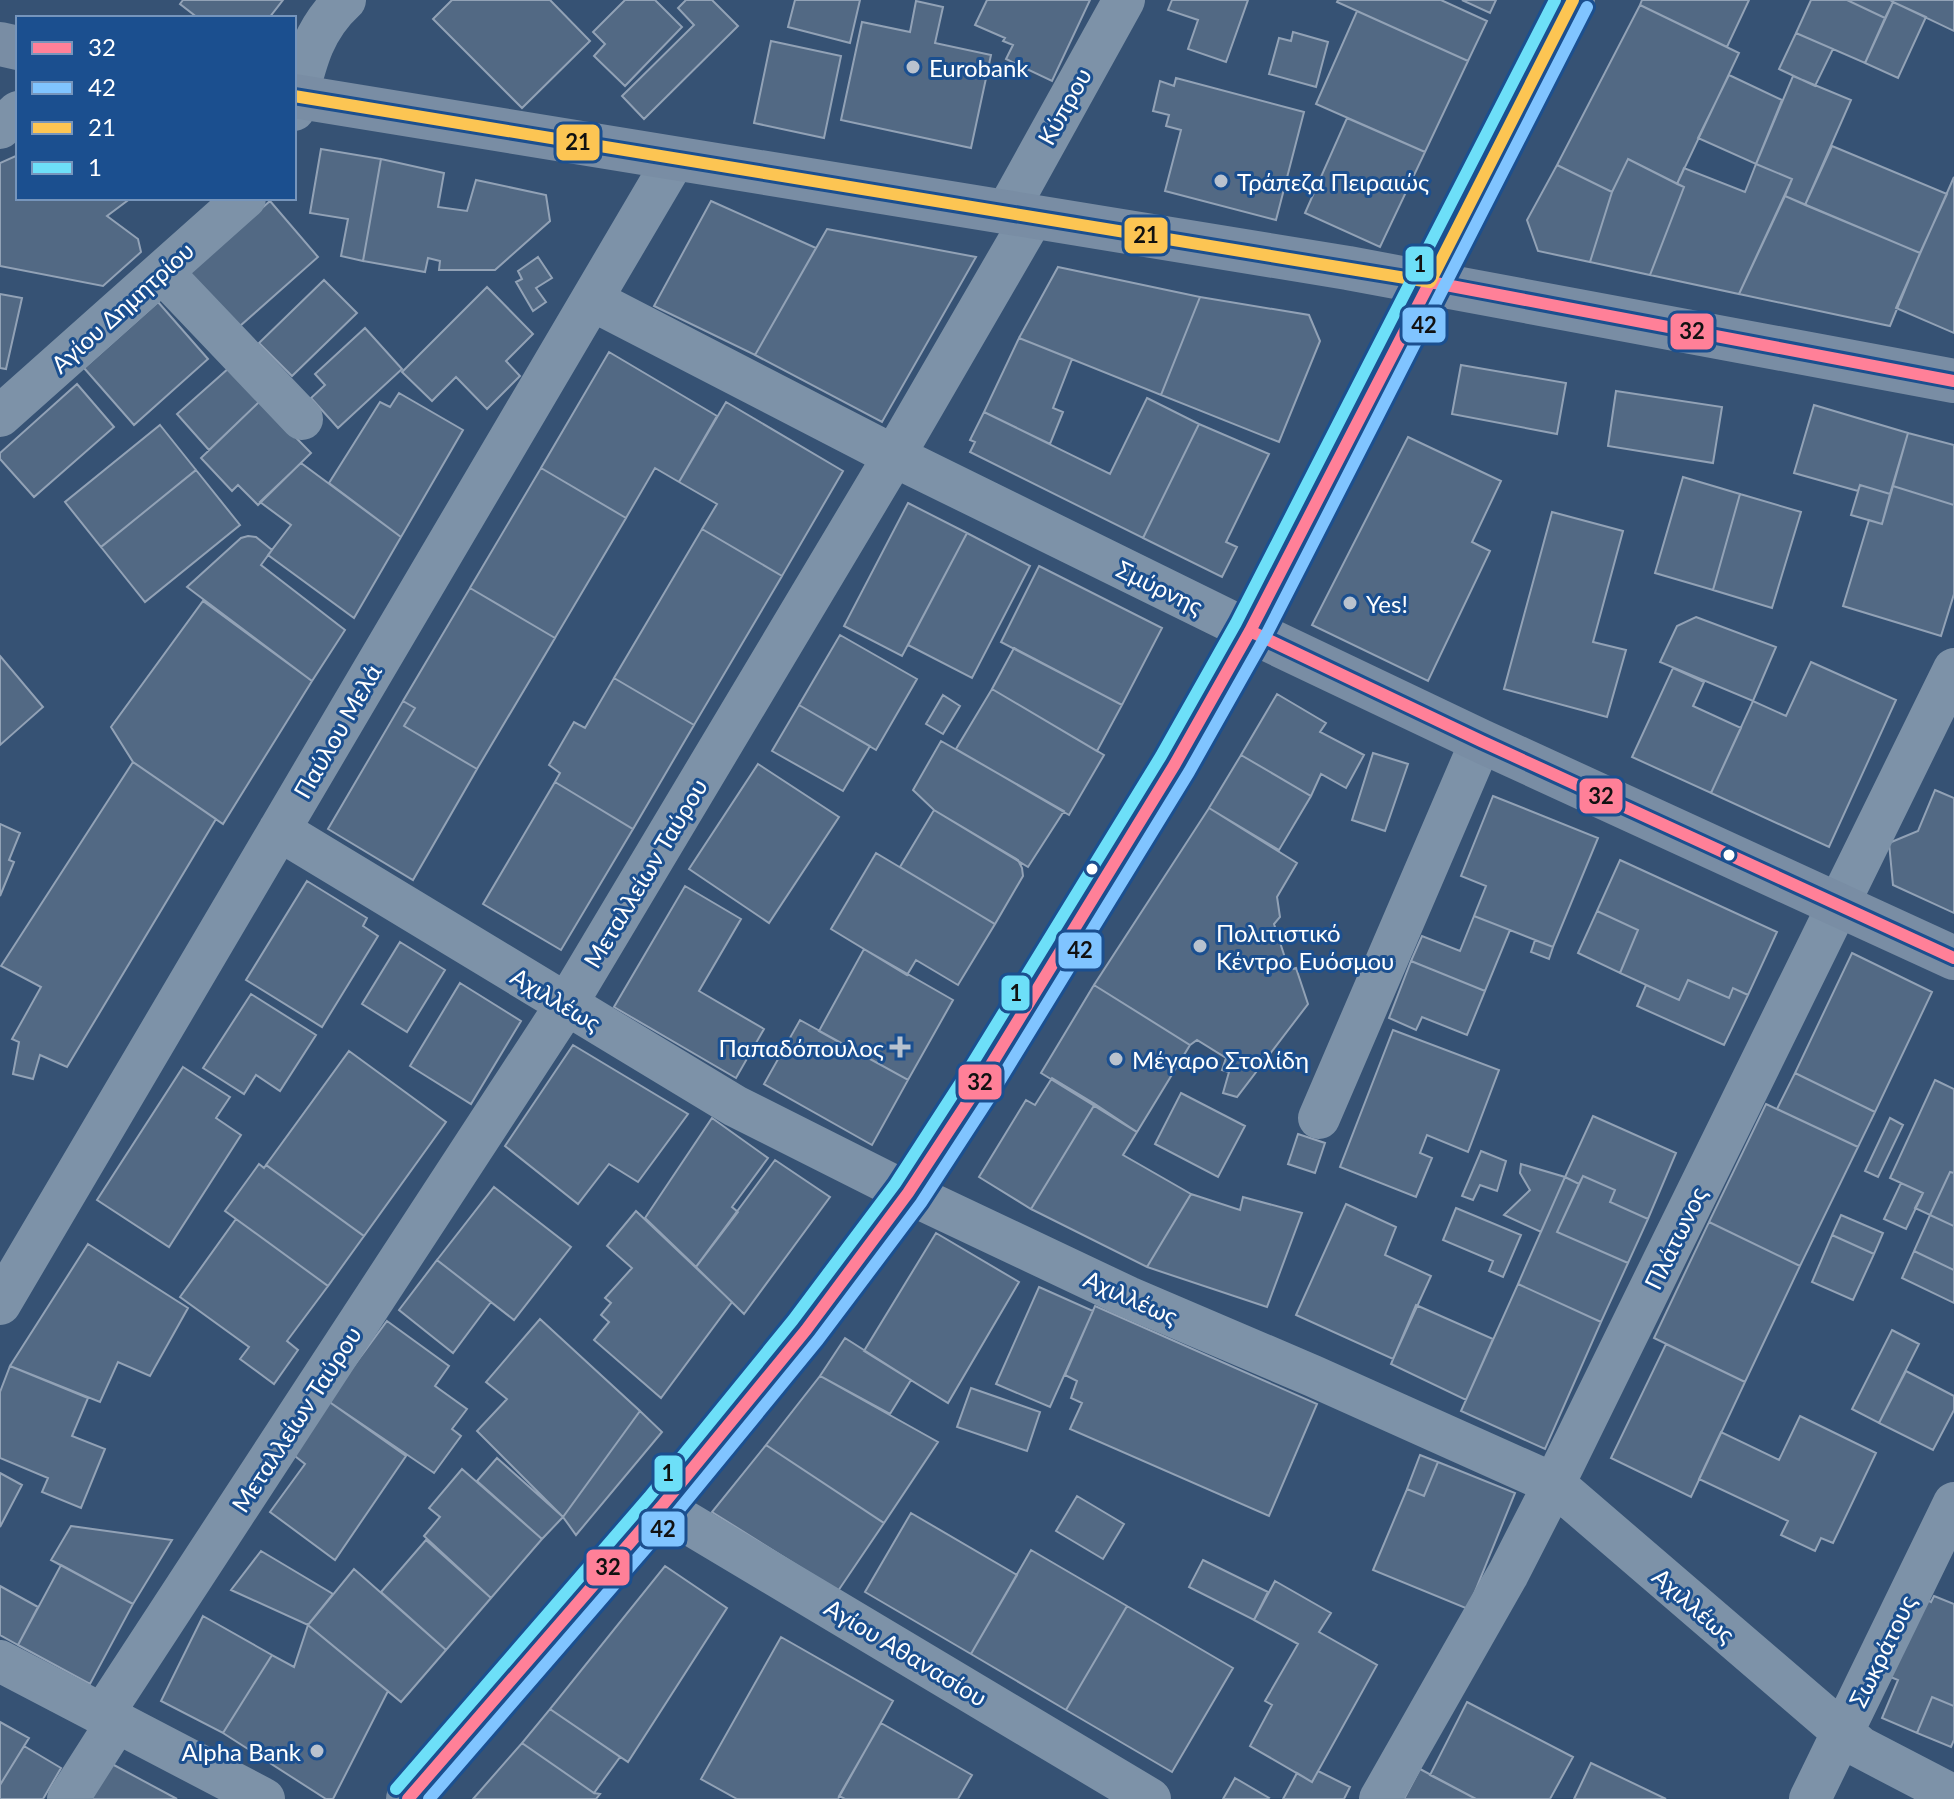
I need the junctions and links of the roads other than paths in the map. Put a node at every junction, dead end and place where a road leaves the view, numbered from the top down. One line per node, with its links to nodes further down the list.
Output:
1 (345, 0): 4 (street)
2 (1124, 0): 10 (street, Κύπρου)
3 (1573, 0): 12 (street)
4 (296, 98)
5 (296, 101): 8 (street)
6 (16, 114): 7 (street)
7 (0, 128)
8 (675, 158): 10 (street); 13 (street, Παύλου Μελά)
9 (243, 200): 11 (street, Αγίου Δημητρίου)
10 (1019, 216): 12 (street); 17 (street, Μεταλλείων Ταύρου)
11 (162, 272): 15 (street, Αγίου Δημητρίου); 16 (street)
12 (1430, 282): 14 (street); 18 (street)
13 (592, 300): 17 (street, Σμύρνης); 21 (street, Παύλου Μελά)
14 (1954, 381)
15 (0, 416)
16 (302, 419)
17 (894, 456): 18 (street, Σμύρνης); 24 (street, Μεταλλείων Ταύρου)
18 (1250, 631): 20 (street, Σμύρνης); 26 (street)
19 (1954, 669): 22 (street, Πλάτωνος)
20 (1481, 741): 22 (street, Σμύρνης); 25 (street)
21 (279, 830): 24 (street, Αχιλλέως); 27 (street, Παύλου Μελά)
22 (1839, 906): 23 (street, Σμύρνης); 28 (street, Πλάτωνος)
23 (1954, 958)
24 (566, 1005): 26 (street, Αχιλλέως); 32 (street, Μεταλλείων Ταύρου)
25 (1319, 1118)
26 (908, 1193): 28 (street, Αχιλλέως); 30 (street)
27 (0, 1304)
28 (1554, 1484): 33 (street, Αχιλλέως); 39 (street, Πλάτωνος)
29 (1954, 1503): 33 (street, Σωκράτους)
30 (661, 1507): 37 (street); 38 (street, Αγίου Αθανασίου)
31 (0, 1661): 32 (street)
32 (110, 1718): 35 (street, Μεταλλείων Ταύρου); 36 (street)
33 (1842, 1733): 34 (street, Αχιλλέως); 40 (street, Σωκράτους)
34 (1954, 1796)
35 (68, 1799)
36 (264, 1799)
37 (408, 1799)
38 (1150, 1799)
39 (1380, 1799)
40 (1810, 1799)

